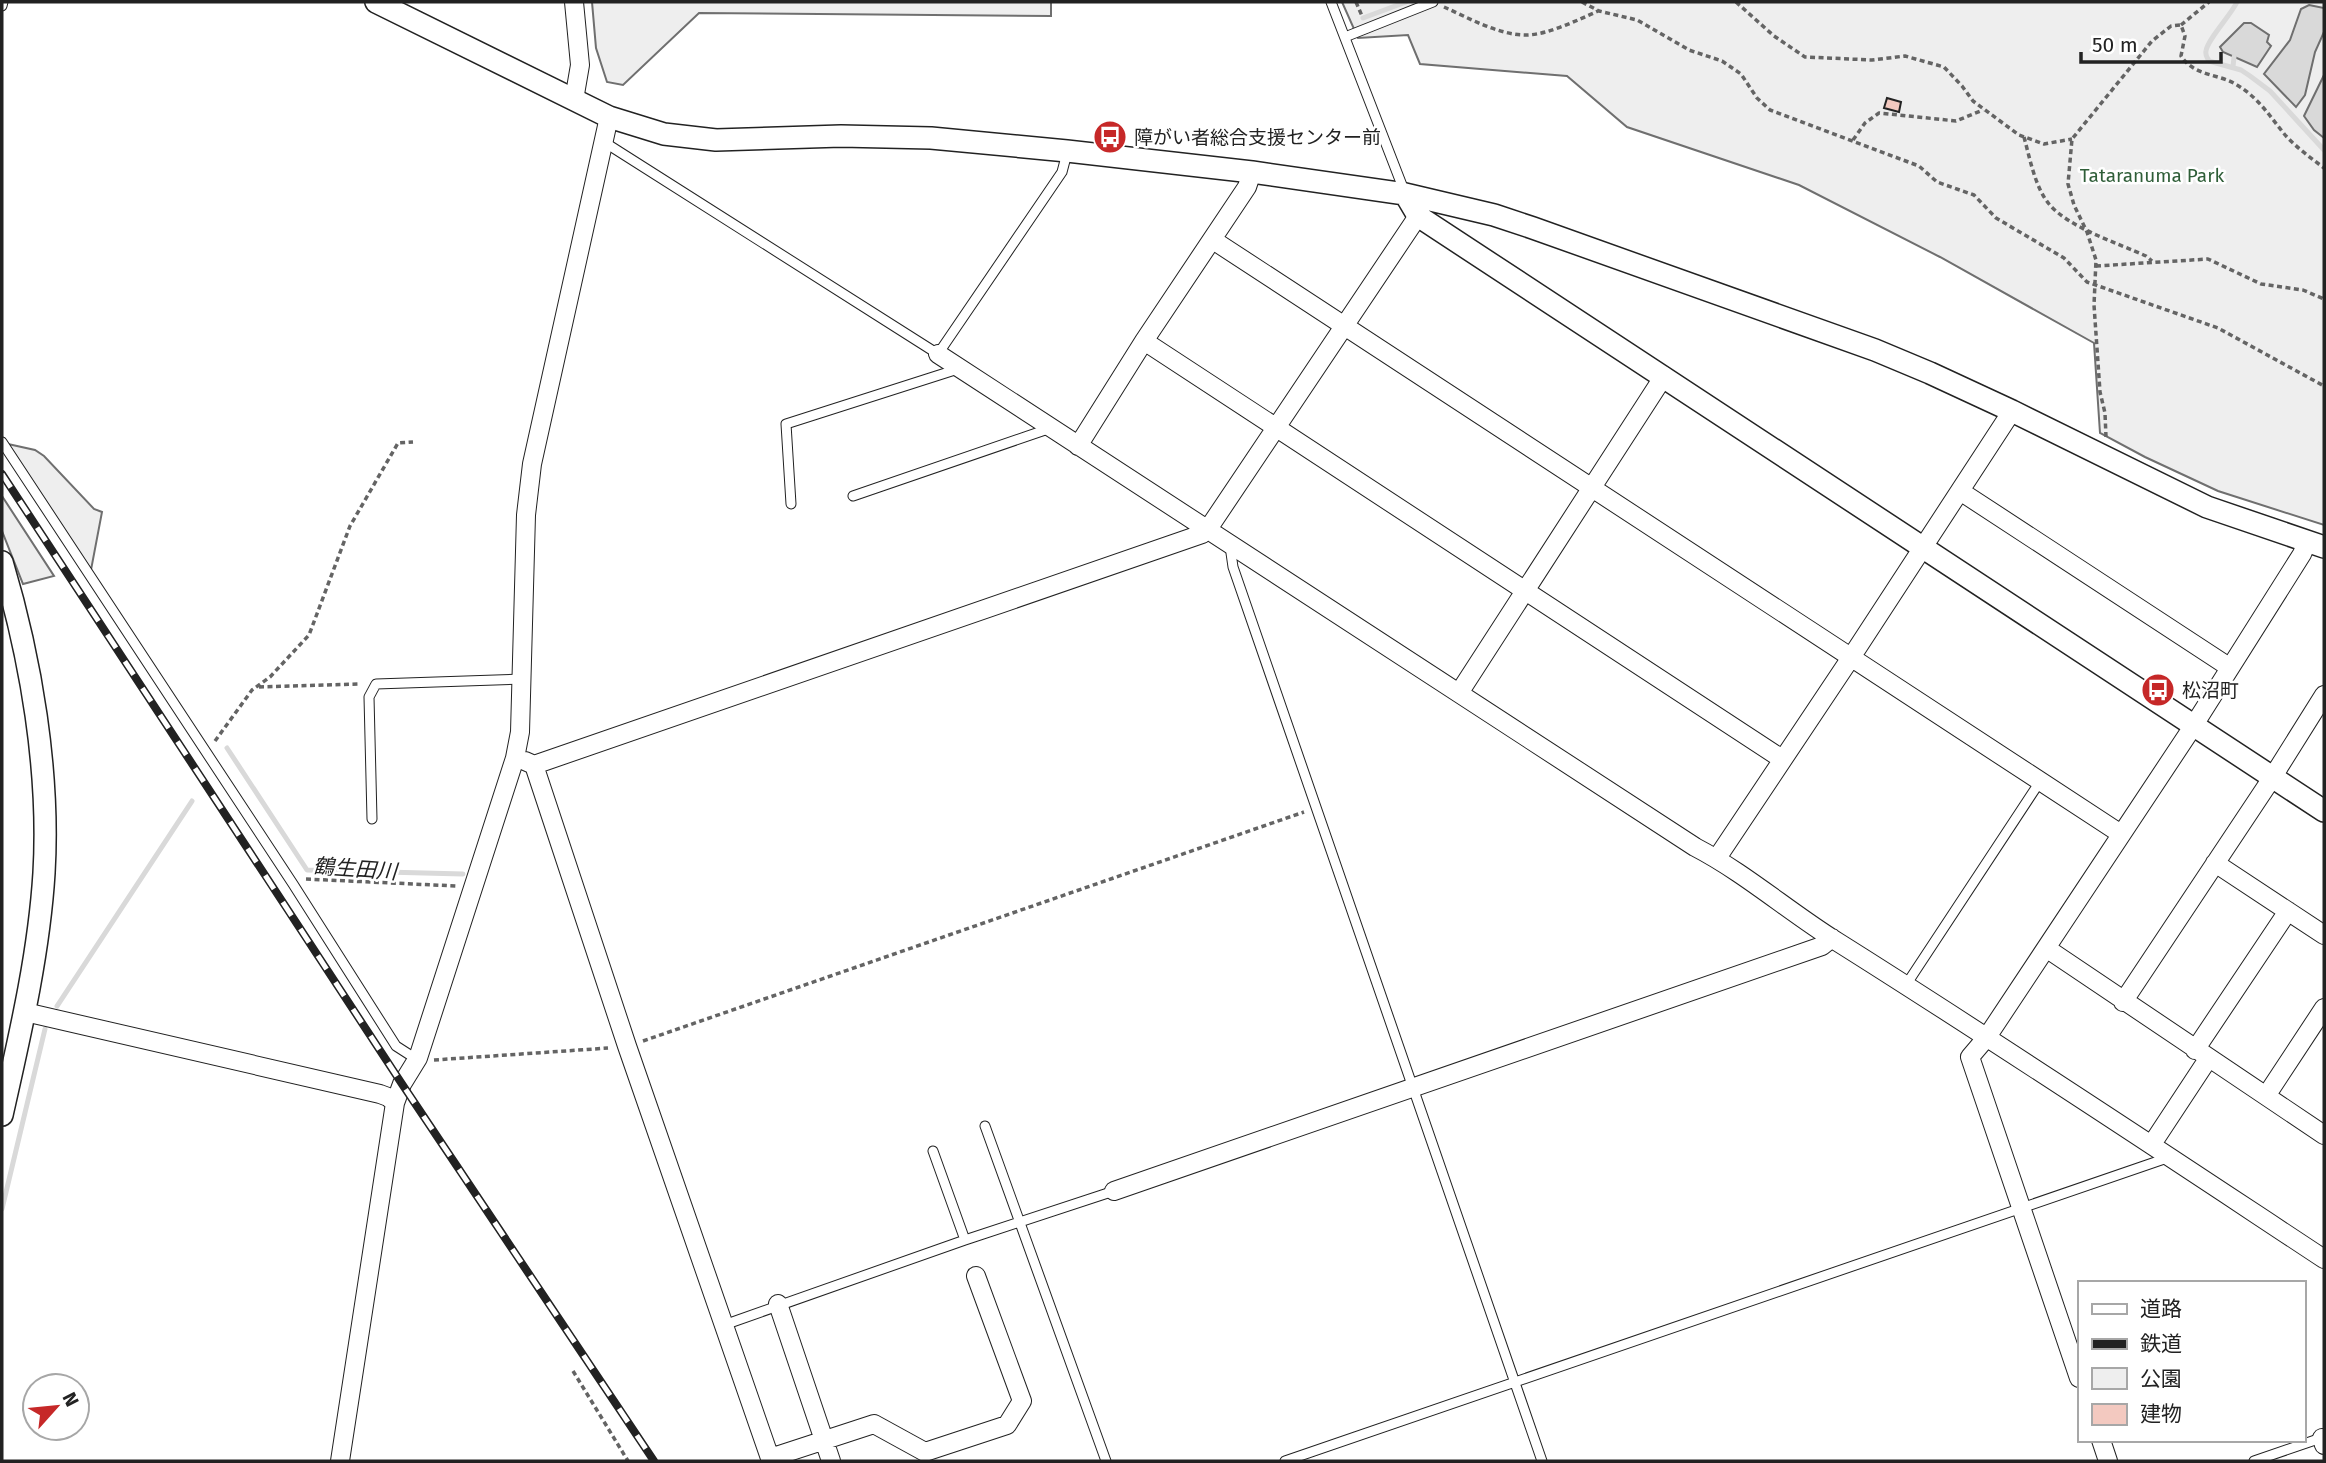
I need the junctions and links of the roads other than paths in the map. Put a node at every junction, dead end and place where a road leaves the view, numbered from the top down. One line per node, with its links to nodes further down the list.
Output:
1 (376, 2): 6 (street)
2 (574, 2): 6 (street)
3 (1331, 2): 5 (lane)
4 (1433, 2): 5 (lane)
5 (1345, 37): 11 (lane)
6 (575, 100): 7 (street)
7 (609, 117): 8 (street); 9 (street)
8 (604, 142): 16 (lane); 36 (street)
9 (1067, 151): 10 (street); 16 (lane)
10 (1252, 172): 11 (street); 13 (street)
11 (1405, 194): 12 (street); 19 (street)
12 (1418, 216): 14 (street); 18 (street)
13 (1213, 240): 14 (street); 15 (street)
14 (1345, 325): 21 (street); 24 (street)
15 (1143, 341): 21 (street); 23 (street)
16 (938, 354): 17 (street)
17 (960, 369): 20 (street); 27 (lane)
18 (1664, 376): 24 (street); 31 (street)
19 (2012, 411): 25 (street); 30 (street)
20 (1051, 428): 23 (street); 26 (lane)
21 (1276, 428): 28 (street); 33 (street)
22 (2, 442): 61 (lane)
23 (1078, 446): 28 (street)
24 (1592, 488): 33 (street); 34 (street)
25 (1960, 491): 31 (street); 35 (street)
26 (853, 496)
27 (791, 504)
28 (1208, 529): 29 (street); 42 (street)
29 (1233, 544): 37 (street); 62 (lane)
30 (2316, 544): 35 (street)
31 (1923, 547): 34 (street); 39 (street)
32 (2, 562): 57 (street)
33 (1524, 592): 37 (street); 41 (street)
34 (1852, 656): 41 (street); 44 (street)
35 (2230, 667): 39 (street)
36 (523, 679): 40 (street); 46 (lane)
37 (1459, 693): 48 (street)
38 (2324, 695): 43 (street)
39 (2194, 725): 43 (street); 47 (street)
40 (514, 758): 42 (street); 61 (street)
41 (1782, 759): 48 (street)
42 (534, 765): 78 (street)
43 (2272, 778): 45 (street); 49 (street)
44 (2041, 780): 47 (street); 54 (lane)
45 (2324, 811)
46 (372, 819)
47 (2121, 834): 53 (street)
48 (1717, 858): 52 (street)
49 (2215, 863): 50 (street); 55 (street)
50 (2287, 911): 51 (street); 60 (street)
51 (2324, 935)
52 (1832, 938): 54 (street); 62 (street)
53 (2046, 948): 55 (street); 58 (street)
54 (1906, 985): 58 (street)
55 (2123, 1002): 60 (street)
56 (2324, 1008): 63 (street)
57 (25, 1012): 59 (street); 64 (street)
58 (1987, 1037): 68 (street); 72 (street)
59 (8, 1052): 65 (street)
60 (2201, 1054): 63 (street); 68 (street)
61 (418, 1058): 64 (street)
62 (1413, 1087): 71 (street); 80 (lane)
63 (2266, 1096): 67 (street)
64 (395, 1103): 85 (street)
65 (2, 1115)
66 (985, 1126): 73 (lane)
67 (2324, 1135)
68 (2152, 1144): 70 (street)
69 (933, 1151): 74 (lane)
70 (2170, 1157): 72 (lane); 75 (street)
71 (1114, 1191): 73 (lane)
72 (2021, 1207): 79 (street); 80 (lane)
73 (1020, 1221): 74 (lane); 87 (lane)
74 (965, 1240): 77 (lane)
75 (2324, 1259)
76 (976, 1276): 81 (street)
77 (778, 1304): 78 (lane); 81 (street)
78 (724, 1325): 84 (street)
79 (2078, 1375)
80 (1515, 1383): 88 (lane); 89 (lane)
81 (824, 1440): 84 (street); 86 (street)
82 (2323, 1440): 91 (lane)
83 (2102, 1442): 90 (street)
84 (770, 1460)
85 (341, 1461)
86 (831, 1461)
87 (1105, 1461)
88 (1285, 1461)
89 (1542, 1461)
90 (2108, 1461)
91 (2254, 1461)

